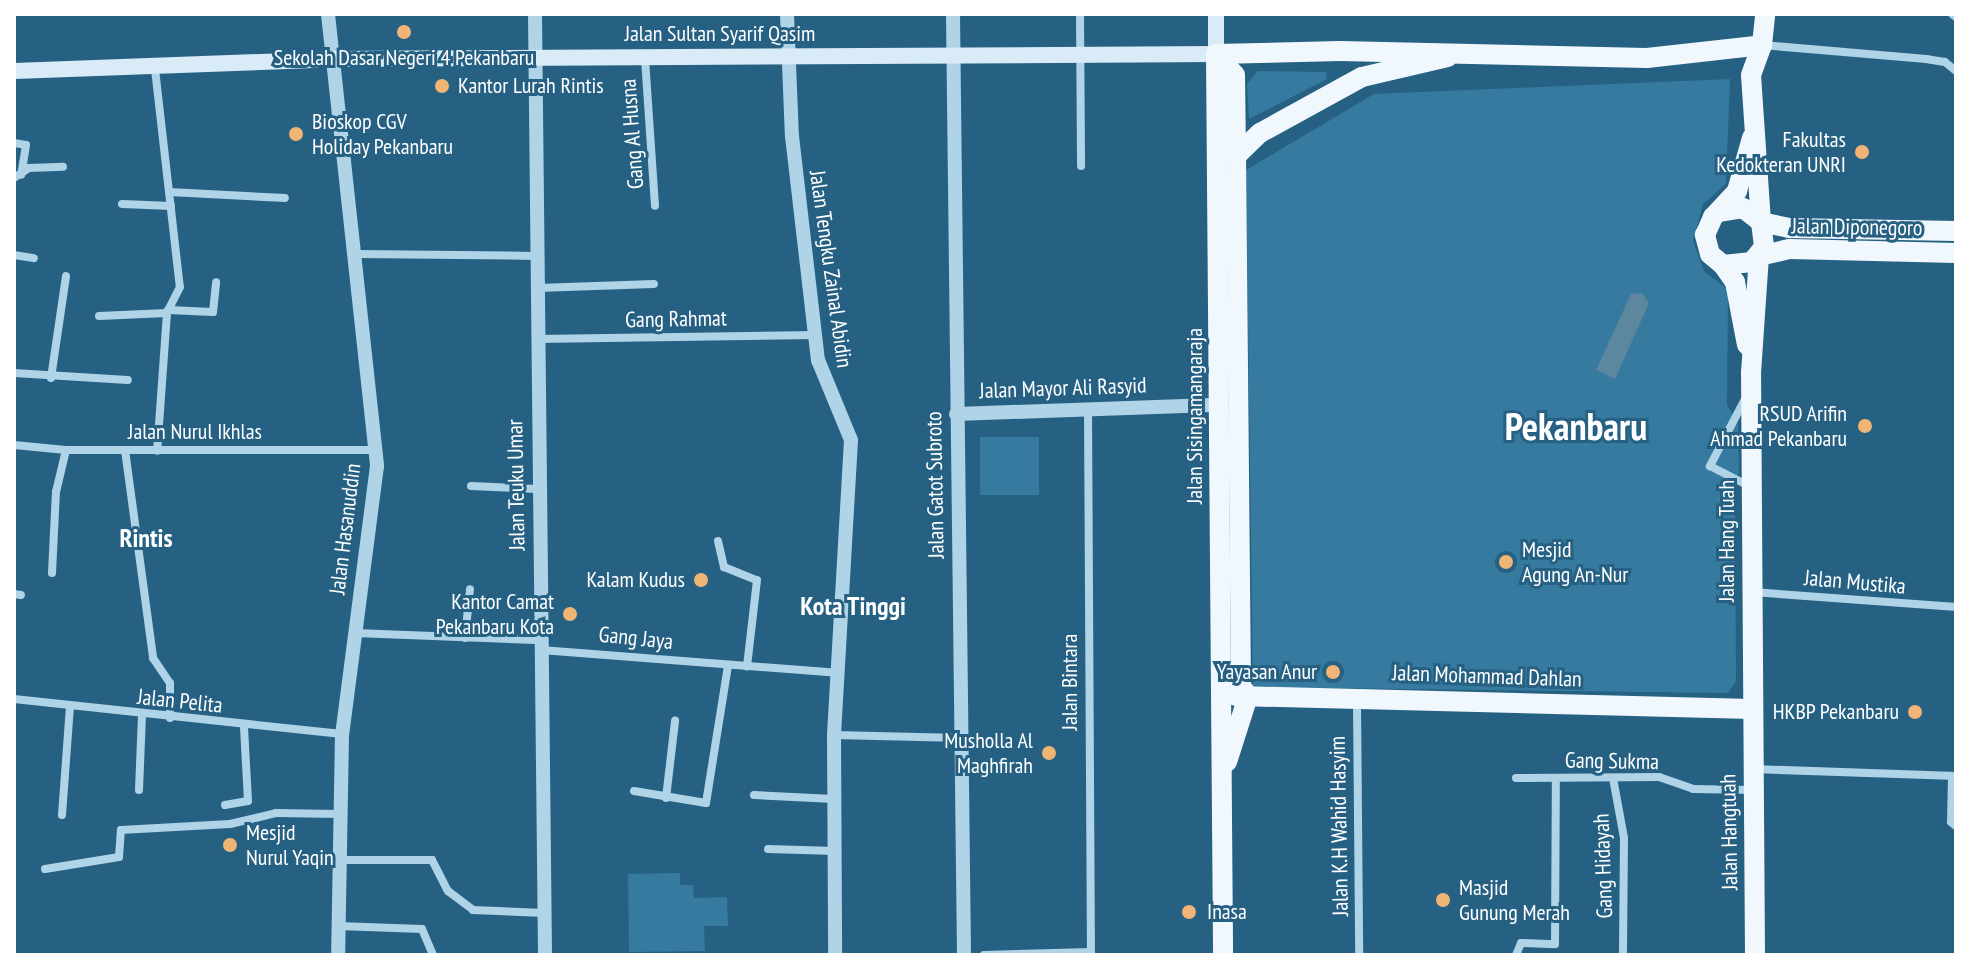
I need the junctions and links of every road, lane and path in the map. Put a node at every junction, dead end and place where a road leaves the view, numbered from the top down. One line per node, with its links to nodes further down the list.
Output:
1 (328, 14): 15 (street, Jalan Hasanuddin)
2 (535, 14): 13 (street, Jalan Teuku Umar)
3 (787, 14): 14 (street, Jalan Tengku Zainal Abidin)
4 (953, 14): 11 (street, Jalan Gatot Subroto)
5 (1080, 14): 10 (street)
6 (1216, 14): 9 (main road, Jalan Sisingamangaraja)
7 (1765, 14): 8 (main road)
8 (1762, 45): 12 (main road, Jalan Sultan Syarif Qasim); 19 (street); 20 (main road)
9 (1216, 54): 10 (main road, Jalan Sultan Syarif Qasim); 12 (main road, Jalan Sultan Syarif Qasim); 22 (main road, Jalan Sisingamangaraja); 54 (main road, Jalan Sisingamangaraja)
10 (1080, 55): 11 (main road, Jalan Sultan Syarif Qasim); 23 (street)
11 (955, 56): 14 (main road, Jalan Sultan Syarif Qasim); 56 (street, Jalan Gatot Subroto)
12 (1448, 57): 22 (main road)
13 (534, 58): 15 (main road, Jalan Sultan Syarif Qasim); 16 (main road, Jalan Sultan Syarif Qasim); 37 (street, Jalan Teuku Umar)
14 (792, 58): 16 (main road, Jalan Sultan Syarif Qasim); 47 (street, Jalan Tengku Zainal Abidin)
15 (334, 59): 17 (main road, Jalan Sultan Syarif Qasim); 35 (street, Jalan Hasanuddin)
16 (645, 59): 30 (street, Gang Al Husna)
17 (155, 69): 18 (main road, Jalan Sultan Syarif Qasim); 26 (street)
18 (14, 71)
19 (1956, 71)
20 (1752, 138): 31 (main road); 32 (main road)
21 (14, 143): 25 (street)
22 (1236, 156): 50 (main road, Jalan Sisingamangaraja)
23 (1081, 166)
24 (63, 167): 25 (street)
25 (17, 178)
26 (169, 192): 27 (street); 29 (street)
27 (285, 198)
28 (122, 204): 29 (street)
29 (171, 206): 45 (street)
30 (655, 206)
31 (1718, 212): 32 (main road); 40 (main road)
32 (1761, 222): 33 (main road, Jalan Diponegoro); 38 (main road)
33 (1956, 231)
34 (1956, 253): 38 (main road, Jalan Diponegoro)
35 (356, 254): 37 (street); 60 (street, Jalan Hasanuddin)
36 (14, 255): 39 (street)
37 (536, 256): 44 (street, Jalan Teuku Umar)
38 (1759, 256): 40 (main road); 53 (main road, Jalan Hang Tuah)
39 (34, 258)
40 (1723, 265): 53 (main road, Jalan Hang Tuah)
41 (66, 276): 51 (street)
42 (216, 282): 45 (street)
43 (654, 284): 44 (street)
44 (536, 288): 48 (street, Jalan Teuku Umar)
45 (167, 312): 46 (street); 61 (street)
46 (99, 316)
47 (816, 335): 48 (street, Gang Rahmat); 75 (street, Jalan Tengku Zainal Abidin)
48 (537, 339): 64 (street, Jalan Teuku Umar)
49 (14, 373): 51 (street)
50 (1238, 374): 54 (main road); 77 (main road, Jalan Sisingamangaraja)
51 (51, 378): 52 (street)
52 (128, 380)
53 (1751, 380): 63 (main road, Jalan Hang Tuah); 63 (street)
54 (1219, 405): 55 (street, Jalan Mayor Ali Rasyid); 76 (main road, Jalan Sisingamangaraja)
55 (1088, 409): 56 (street, Jalan Mayor Ali Rasyid); 111 (street, Jalan Bintara)
56 (956, 414): 88 (street, Jalan Gatot Subroto)
57 (14, 445): 58 (street, Jalan Nurul Ikhlas)
58 (66, 450): 59 (street, Jalan Nurul Ikhlas); 66 (street)
59 (125, 450): 61 (street, Jalan Nurul Ikhlas); 83 (street)
60 (376, 450): 61 (street, Jalan Nurul Ikhlas); 70 (street, Jalan Hasanuddin)
61 (157, 451)
62 (471, 486): 64 (street)
63 (1751, 487): 68 (main road, Jalan Hang Tuah)
64 (537, 489): 72 (street, Jalan Teuku Umar)
65 (718, 541): 74 (street)
66 (52, 573)
67 (470, 589): 71 (street)
68 (1752, 592): 69 (street, Jalan Mustika); 81 (main road, Jalan Hang Tuah)
69 (1956, 607)
70 (355, 633): 71 (street, Gang Jaya); 86 (street, Jalan Hasanuddin)
71 (465, 638): 72 (street, Gang Jaya)
72 (541, 645): 73 (street, Gang Jaya); 109 (street, Jalan Teuku Umar)
73 (728, 665): 74 (street, Gang Jaya); 99 (street)
74 (747, 666): 75 (street, Gang Jaya)
75 (837, 673): 87 (street, Jalan Tengku Zainal Abidin)
76 (1221, 696): 77 (main road, Jalan Mohammad Dahlan); 91 (main road, Jalan Sisingamangaraja)
77 (1248, 696): 78 (main road, Jalan Mohammad Dahlan); 91 (main road, Jalan Sisingamangaraja)
78 (1359, 697): 81 (main road, Jalan Mohammad Dahlan); 119 (street, Jalan K.H Wahid Hasyim)
79 (14, 699): 80 (street, Jalan Pelita)
80 (70, 707): 82 (street, Jalan Pelita); 103 (street)
81 (1752, 709): 89 (main road, Jalan Hangtuah)
82 (142, 715): 83 (street, Jalan Pelita); 95 (street)
83 (170, 718): 85 (street, Jalan Pelita)
84 (675, 721): 99 (street)
85 (244, 726): 86 (street, Jalan Pelita); 101 (street)
86 (342, 734): 102 (street, Jalan Hasanuddin)
87 (834, 735): 88 (street); 100 (street, Jalan Tengku Zainal Abidin)
88 (961, 738): 116 (street, Jalan Gatot Subroto)
89 (1753, 769): 90 (street); 96 (main road, Jalan Hangtuah)
90 (1954, 776): 104 (street)
91 (1222, 778): 118 (main road, Jalan Sisingamangaraja)
92 (1516, 778): 93 (street, Gang Sukma)
93 (1556, 778): 94 (street, Gang Sukma); 120 (street)
94 (1613, 778): 96 (street, Gang Sukma); 121 (street, Gang Hidayah)
95 (139, 790)
96 (1753, 790): 122 (main road, Jalan Hangtuah)
97 (634, 791): 99 (street)
98 (754, 795): 100 (street)
99 (666, 798)
100 (834, 799): 106 (street, Jalan Tengku Zainal Abidin)
101 (225, 805)
102 (338, 814): 107 (street, Jalan Hasanuddin); 108 (street)
103 (62, 815)
104 (1956, 826)
105 (768, 849): 106 (street)
106 (835, 851): 115 (street, Jalan Tengku Zainal Abidin)
107 (337, 860): 109 (street); 110 (street, Jalan Hasanuddin)
108 (45, 869)
109 (544, 913): 114 (street, Jalan Teuku Umar)
110 (338, 926): 112 (street, Jalan Hasanuddin); 113 (street)
111 (1091, 954): 117 (street)
112 (338, 955)
113 (433, 955)
114 (545, 955)
115 (835, 955)
116 (964, 955)
117 (984, 955)
118 (1223, 955)
119 (1359, 955)
120 (1516, 955)
121 (1623, 955)
122 (1755, 955)

